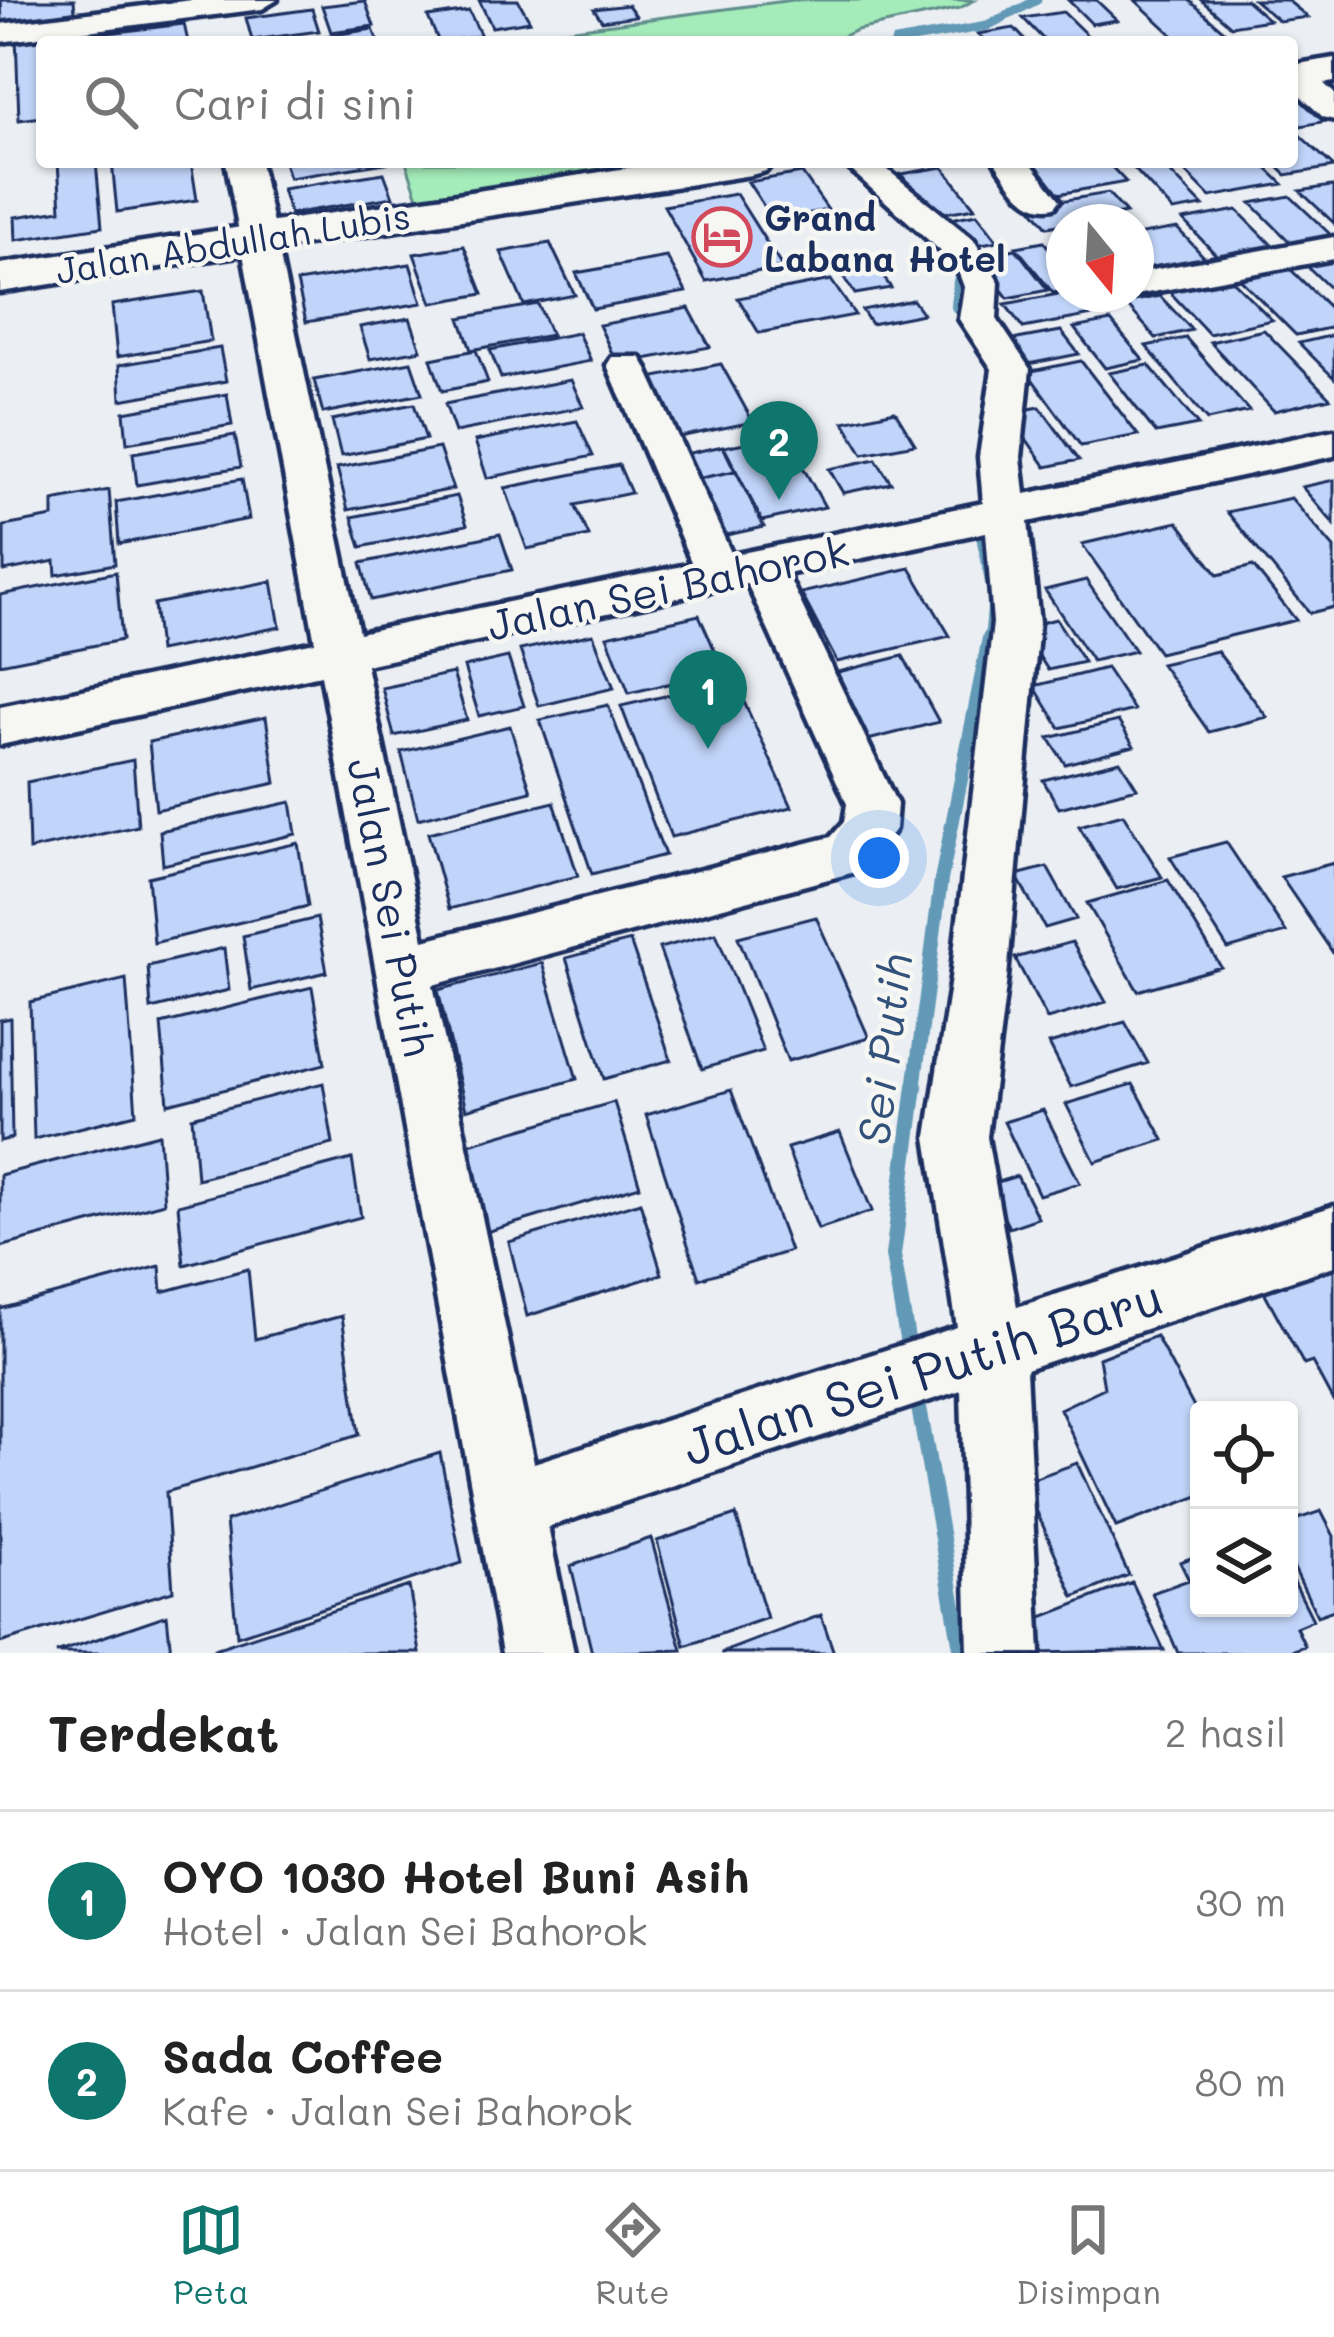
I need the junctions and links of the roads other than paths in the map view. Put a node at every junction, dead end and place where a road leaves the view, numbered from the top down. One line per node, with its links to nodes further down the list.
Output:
1 (262, 0): 2 (street)
2 (216, 3): 3 (street); 4 (street)
3 (0, 33)
4 (222, 36)
5 (1308, 75): 6 (street)
6 (1334, 110)
7 (244, 168): 12 (street, Jalan Sei Putih)
8 (712, 168): 12 (street, Jalan Abdullah Lubis)
9 (865, 168): 18 (street)
10 (1017, 168): 11 (street)
11 (1043, 200)
12 (256, 239): 14 (street, Jalan Abdullah Lubis); 20 (street, Jalan Sei Putih)
13 (1334, 248): 15 (street)
14 (0, 278)
15 (1154, 281)
16 (626, 364): 19 (street)
17 (1334, 443): 18 (street, Jalan Sei Bahorok)
18 (990, 519): 19 (street, Jalan Sei Bahorok); 24 (street)
19 (741, 572): 20 (street, Jalan Sei Bahorok); 22 (street)
20 (343, 655): 21 (street, Jalan Sei Bahorok); 22 (street, Jalan Sei Putih)
21 (0, 725)
22 (403, 968): 25 (street, Jalan Sei Putih)
23 (1334, 1236): 24 (street, Jalan Sei Putih Baru)
24 (992, 1346): 25 (street, Jalan Sei Putih Baru); 27 (street)
25 (511, 1505): 26 (street, Jalan Sei Putih)
26 (538, 1653)
27 (1004, 1653)

